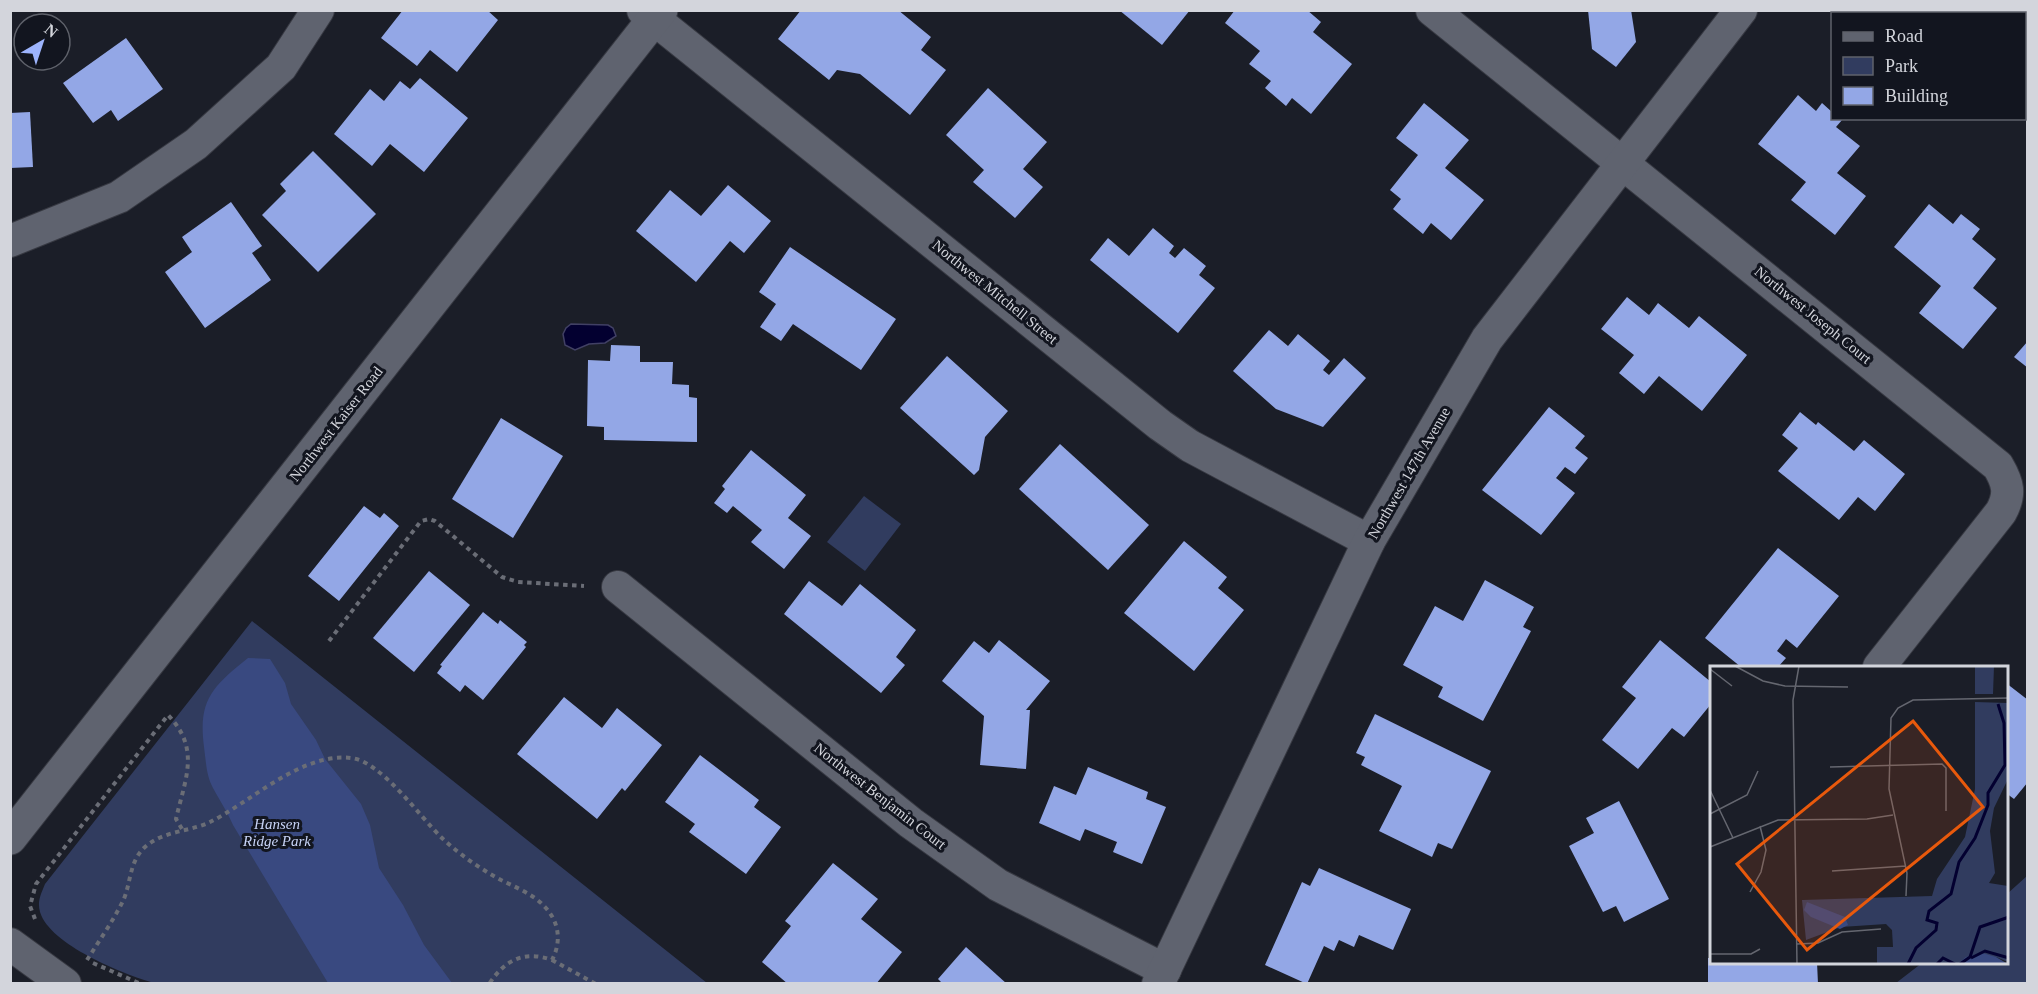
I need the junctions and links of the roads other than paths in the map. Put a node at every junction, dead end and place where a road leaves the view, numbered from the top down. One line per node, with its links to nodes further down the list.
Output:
1 (318, 10): 6 (street)
2 (1432, 10): 5 (street, Northwest Joseph Court)
3 (1741, 10): 5 (street, Northwest 147th Avenue)
4 (653, 13): 7 (street, Northwest Mitchell Street); 10 (main road, Northwest Kaiser Road)
5 (1625, 164): 7 (street, Northwest 147th Avenue); 9 (street, Northwest Joseph Court)
6 (10, 241)
7 (1369, 541): 12 (street, Northwest 147th Avenue)
8 (618, 587): 12 (street, Northwest Benjamin Court)
9 (1880, 666)
10 (10, 838)
11 (10, 944): 13 (street)
12 (1161, 977)
13 (65, 984)

